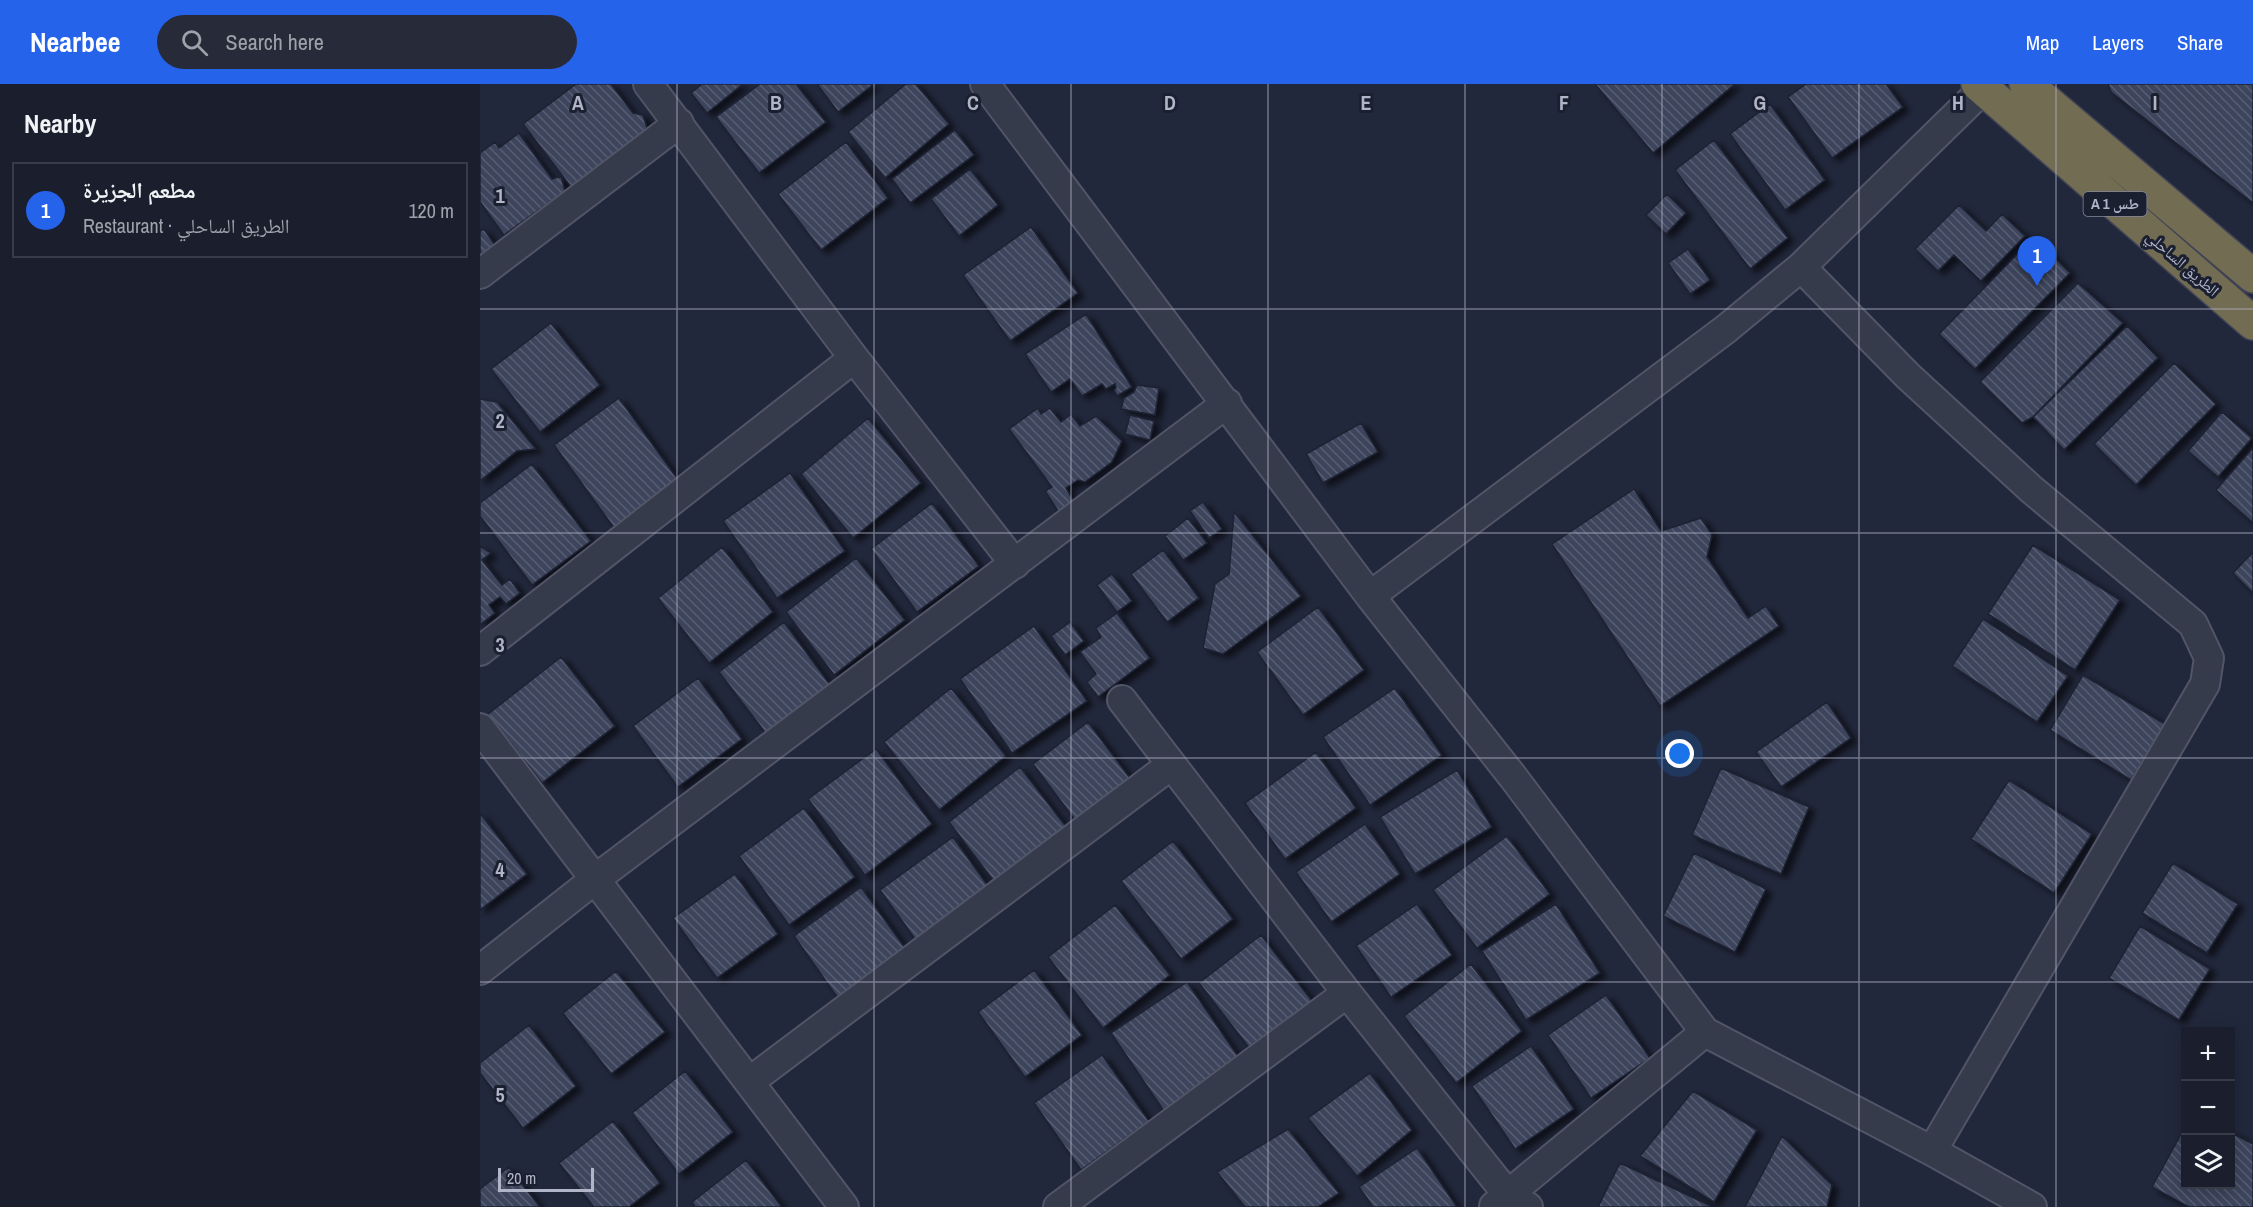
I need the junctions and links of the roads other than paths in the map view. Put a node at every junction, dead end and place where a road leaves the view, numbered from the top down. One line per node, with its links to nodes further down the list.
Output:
1 (648, 84): 5 (street)
2 (985, 84): 11 (street)
3 (2026, 84): 8 (highway, الطريق الساحلي / A 1 طس)
4 (1981, 86): 6 (street); 9 (highway, الطريق الساحلي / A 1 طس)
5 (679, 123): 7 (street); 10 (street)
6 (1801, 267): 13 (street); 23 (street)
7 (480, 274)
8 (2253, 276)
9 (2253, 323)
10 (854, 358): 12 (street); 14 (street)
11 (1227, 403): 12 (street); 13 (street)
12 (1015, 564): 18 (street)
13 (1370, 596): 21 (street)
14 (480, 651)
15 (1122, 700): 17 (street)
16 (480, 728): 18 (street)
17 (1171, 765): 20 (street); 22 (street)
18 (594, 880): 19 (street); 22 (street)
19 (480, 970)
20 (1347, 993): 24 (street); 26 (street)
21 (1705, 1032): 23 (street); 24 (street)
22 (749, 1082): 25 (street)
23 (1932, 1151): 27 (street)
24 (1510, 1203)
25 (844, 1207)
26 (1058, 1207)
27 (2032, 1207)

